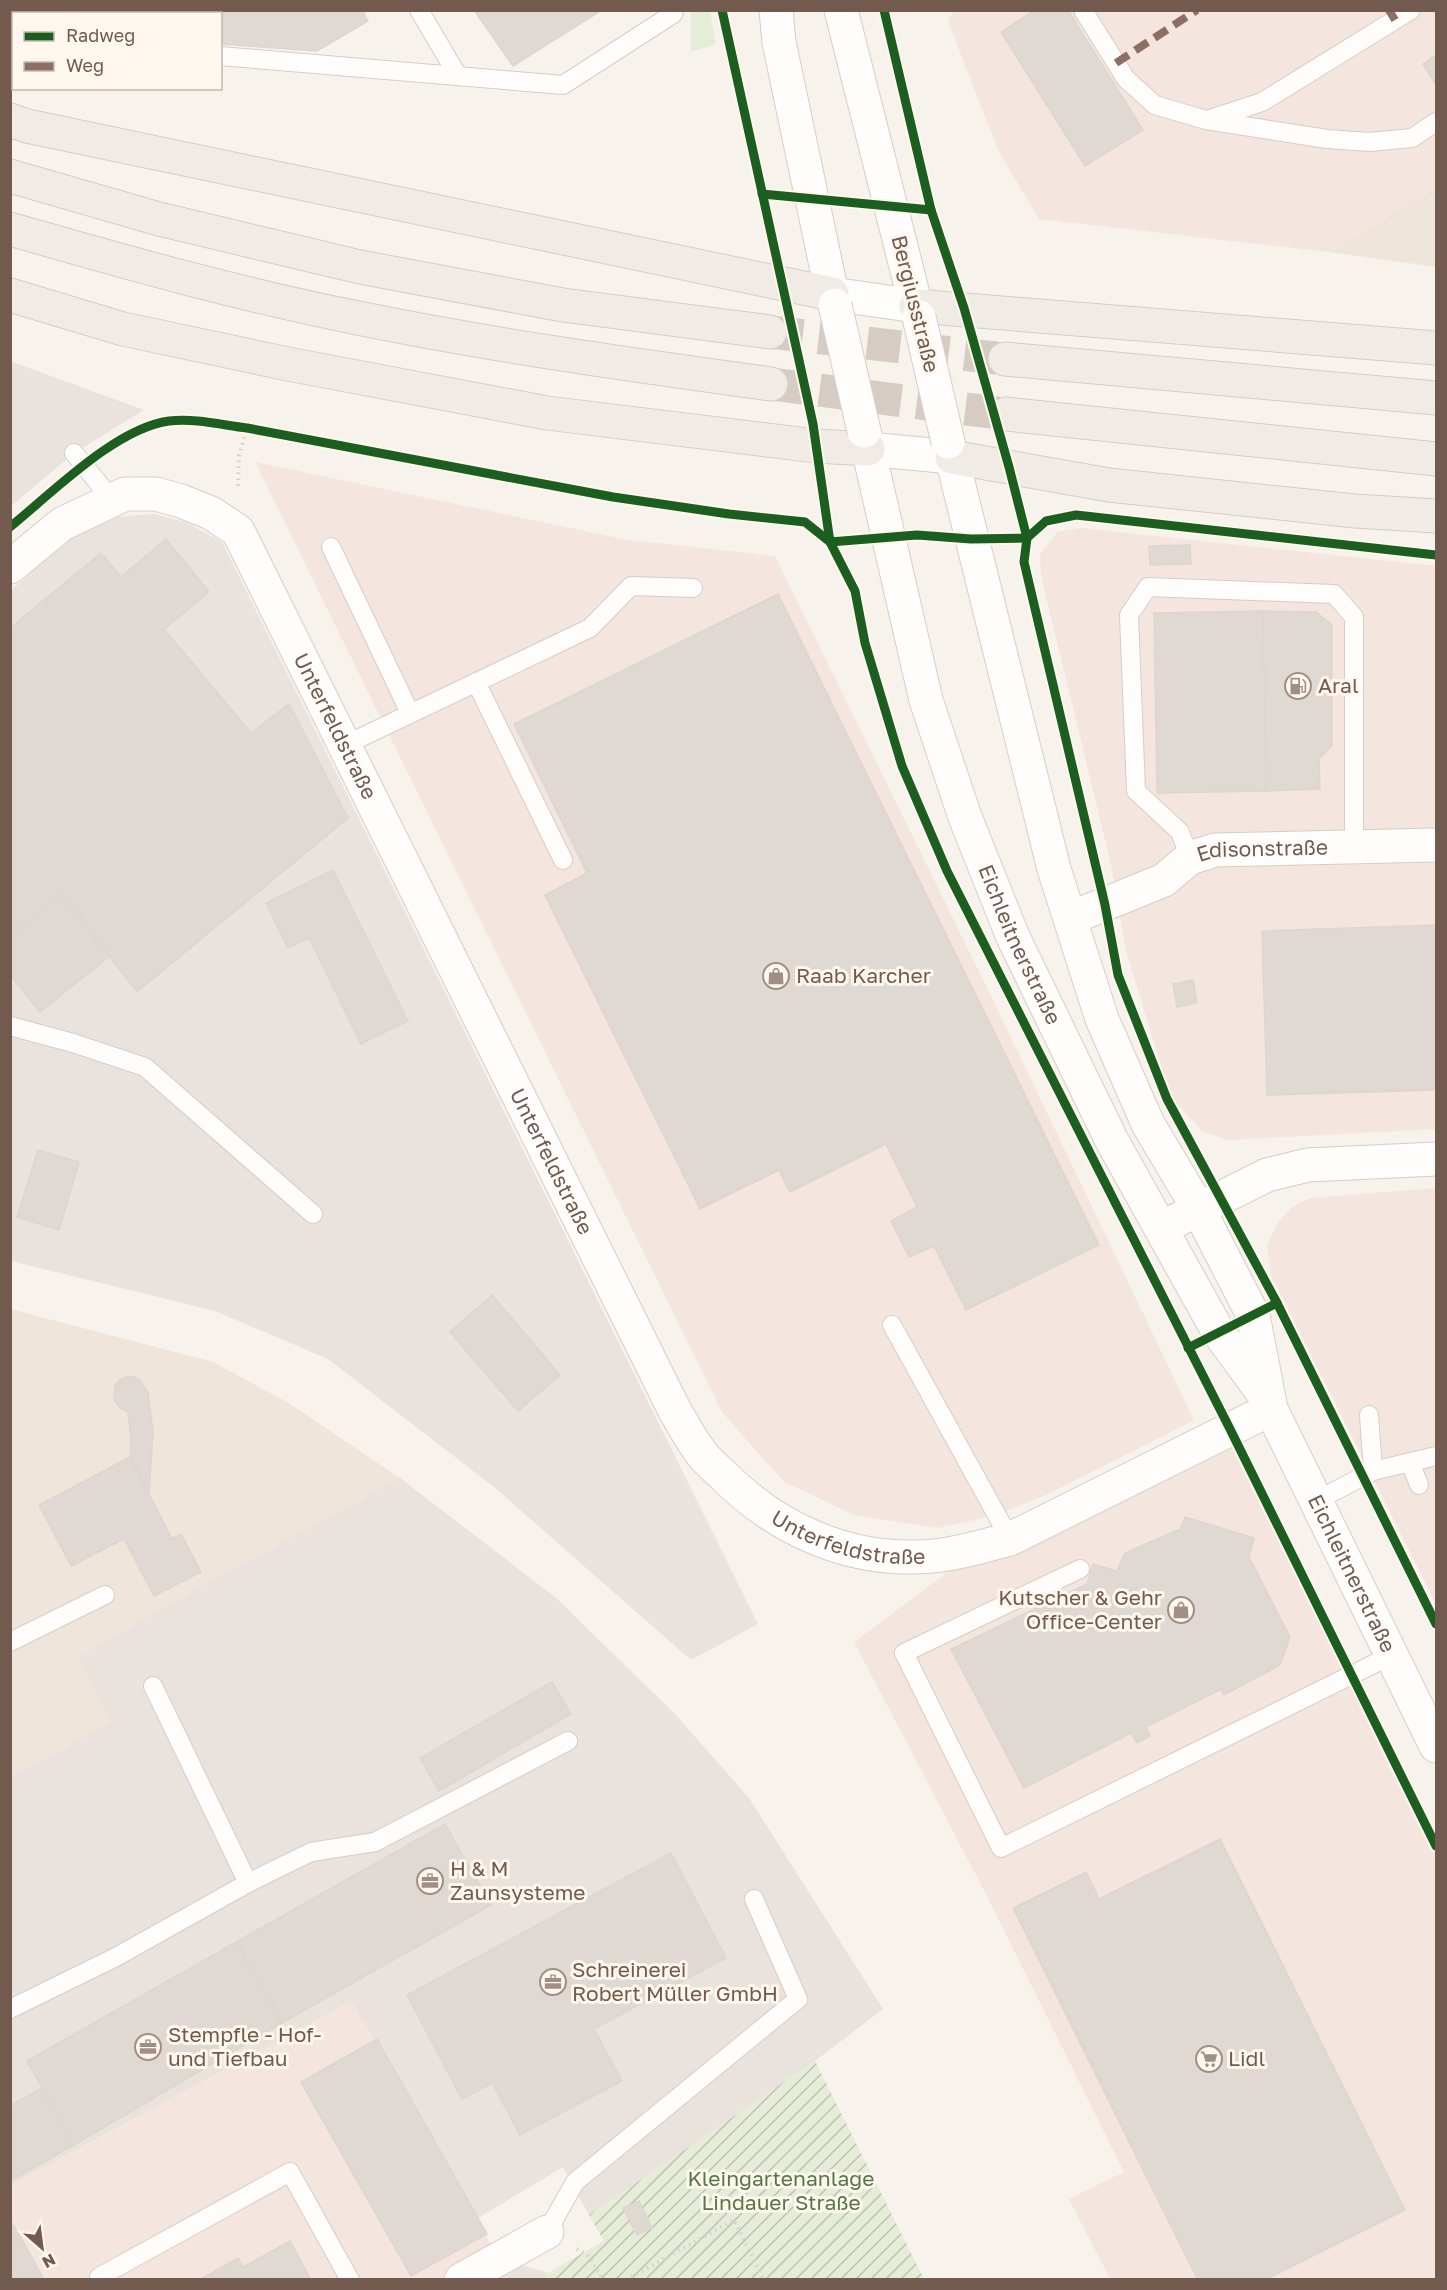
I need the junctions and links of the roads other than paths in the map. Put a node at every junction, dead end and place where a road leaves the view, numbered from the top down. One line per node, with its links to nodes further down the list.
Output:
1 (419, 10): 8 (lane)
2 (674, 10): 8 (lane)
3 (776, 10): 15 (street)
4 (842, 10): 16 (street, Bergiusstraße)
5 (1083, 10): 10 (lane)
6 (1411, 10): 10 (lane)
7 (222, 56): 8 (lane)
8 (458, 76)
9 (10, 120): 15 (highway)
10 (1206, 120): 11 (lane)
11 (1437, 122)
12 (10, 176): 17 (highway)
13 (10, 229): 20 (highway)
14 (10, 295): 23 (highway)
15 (833, 299): 16 (street); 23 (street, bridge)
16 (917, 311): 18 (highway); 24 (street, Bergiusstraße, bridge)
17 (770, 332)
18 (1437, 348)
19 (1005, 359): 21 (highway)
20 (771, 384)
21 (1437, 398)
22 (1006, 414): 26 (highway)
23 (866, 440): 24 (street); 44 (street, Eichleitnerstraße)
24 (950, 450): 28 (highway); 39 (street, Eichleitnerstraße)
25 (74, 453): 27 (lane)
26 (1437, 459)
27 (111, 500): 30 (street, Unterfeldstraße); 34 (street, Unterfeldstraße)
28 (1437, 516)
29 (331, 547): 33 (lane)
30 (10, 567)
31 (693, 588): 32 (lane)
32 (476, 682): 33 (lane); 38 (lane)
33 (410, 713): 34 (lane)
34 (345, 744): 53 (street, Unterfeldstraße)
35 (1354, 845): 36 (street, Edisonstraße); 37 (street, Edisonstraße); 37 (lane)
36 (1437, 845)
37 (1190, 858): 39 (street, Edisonstraße)
38 (563, 860)
39 (1071, 918): 42 (street, Eichleitnerstraße)
40 (10, 1026): 43 (lane)
41 (1437, 1159): 42 (street)
42 (1197, 1208): 44 (street); 46 (street, Eichleitnerstraße)
43 (313, 1214)
44 (1161, 1228): 46 (street, Eichleitnerstraße)
45 (892, 1325): 53 (lane)
46 (1270, 1404): 52 (street, Eichleitnerstraße); 53 (street, Unterfeldstraße)
47 (1369, 1415): 50 (lane)
48 (1437, 1456): 49 (lane)
49 (1410, 1462): 50 (lane); 51 (lane)
50 (1373, 1471): 52 (lane)
51 (1419, 1485)
52 (1316, 1501): 57 (street, Eichleitnerstraße)
53 (1010, 1539)
54 (1080, 1569): 57 (lane)
55 (105, 1595): 56 (lane)
56 (10, 1642)
57 (1392, 1655): 60 (street, Eichleitnerstraße)
58 (153, 1686): 61 (lane)
59 (568, 1741): 61 (lane)
60 (1437, 1746)
61 (248, 1882): 63 (lane)
62 (754, 1899): 64 (lane)
63 (10, 2009)
64 (547, 2232): 67 (street)
65 (99, 2277): 66 (lane)
66 (350, 2280)
67 (461, 2280)

